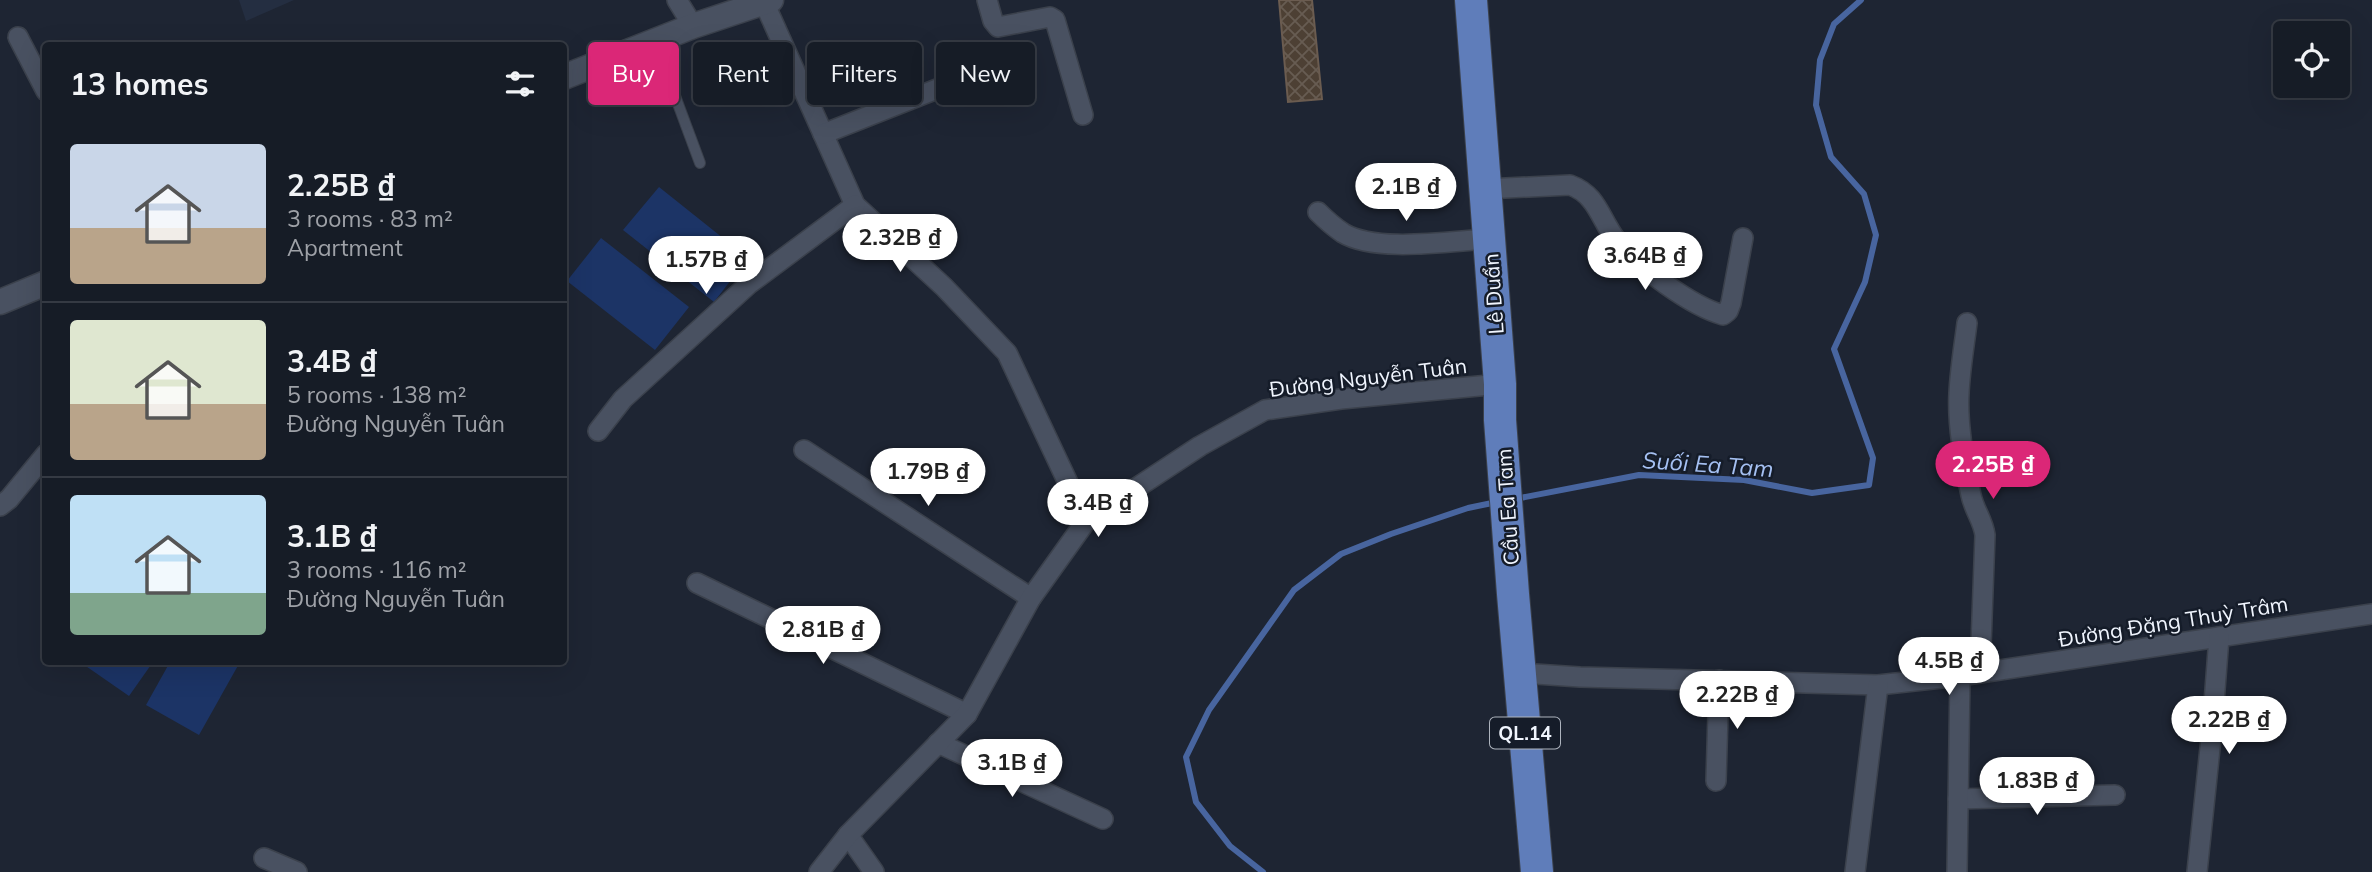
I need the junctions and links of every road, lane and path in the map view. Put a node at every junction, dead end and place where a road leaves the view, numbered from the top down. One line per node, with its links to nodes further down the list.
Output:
1 (677, 0): 5 (street)
2 (987, 0): 13 (street)
3 (1471, 0): 16 (main road, Lê Duẩn / QL.14)
4 (766, 1): 5 (street); 14 (street)
5 (694, 26): 7 (street)
6 (18, 37): 10 (street)
7 (654, 42)
8 (588, 68): 9 (street)
9 (567, 76)
10 (42, 83)
11 (936, 89): 14 (street)
12 (678, 105): 15 (lane)
13 (1083, 115)
14 (823, 134): 17 (street)
15 (700, 163)
16 (1485, 189): 19 (street); 20 (main road, Lê Duẩn / QL.14)
17 (855, 205): 26 (street); 30 (street)
18 (1318, 212): 20 (street)
19 (1743, 238)
20 (1489, 239): 24 (main road, Lê Duẩn / QL.14)
21 (42, 285): 22 (street)
22 (0, 302)
23 (1967, 323): 36 (street)
24 (1500, 384): 25 (main road, Lê Duẩn / QL.14); 30 (street, Đường Nguyễn Tuân)
25 (1500, 420): 35 (main road, Cầu Ea Tam / QL.14)
26 (597, 431)
27 (804, 450): 32 (street)
28 (42, 459): 29 (street)
29 (0, 506)
30 (1086, 521): 32 (street, Đường Nguyễn Tuân)
31 (697, 583): 39 (street)
32 (1031, 598): 39 (street, Đường Nguyễn Tuân)
33 (2372, 614): 34 (street, Đường Đặng Thuỳ Trâm)
34 (2219, 637): 36 (street, Đường Đặng Thuỳ Trâm); 53 (street)
35 (1520, 673): 37 (street, Đường Đặng Thuỳ Trâm); 50 (main road, QL.14)
36 (1970, 674): 38 (street, Đường Đặng Thuỳ Trâm); 43 (street)
37 (1719, 680): 38 (street, Đường Đặng Thuỳ Trâm); 41 (street)
38 (1878, 685): 51 (street)
39 (967, 714): 40 (street, Đường Nguyễn Tuân)
40 (939, 743): 44 (street); 45 (street, Đường Nguyễn Tuân)
41 (1716, 781)
42 (2115, 795): 43 (street)
43 (1958, 799): 52 (street)
44 (1102, 819)
45 (848, 835): 48 (street, Đường Nguyễn Tuân); 49 (street)
46 (264, 858): 47 (street)
47 (297, 872)
48 (819, 872)
49 (874, 872)
50 (1537, 872)
51 (1855, 872)
52 (1957, 872)
53 (2197, 872)

